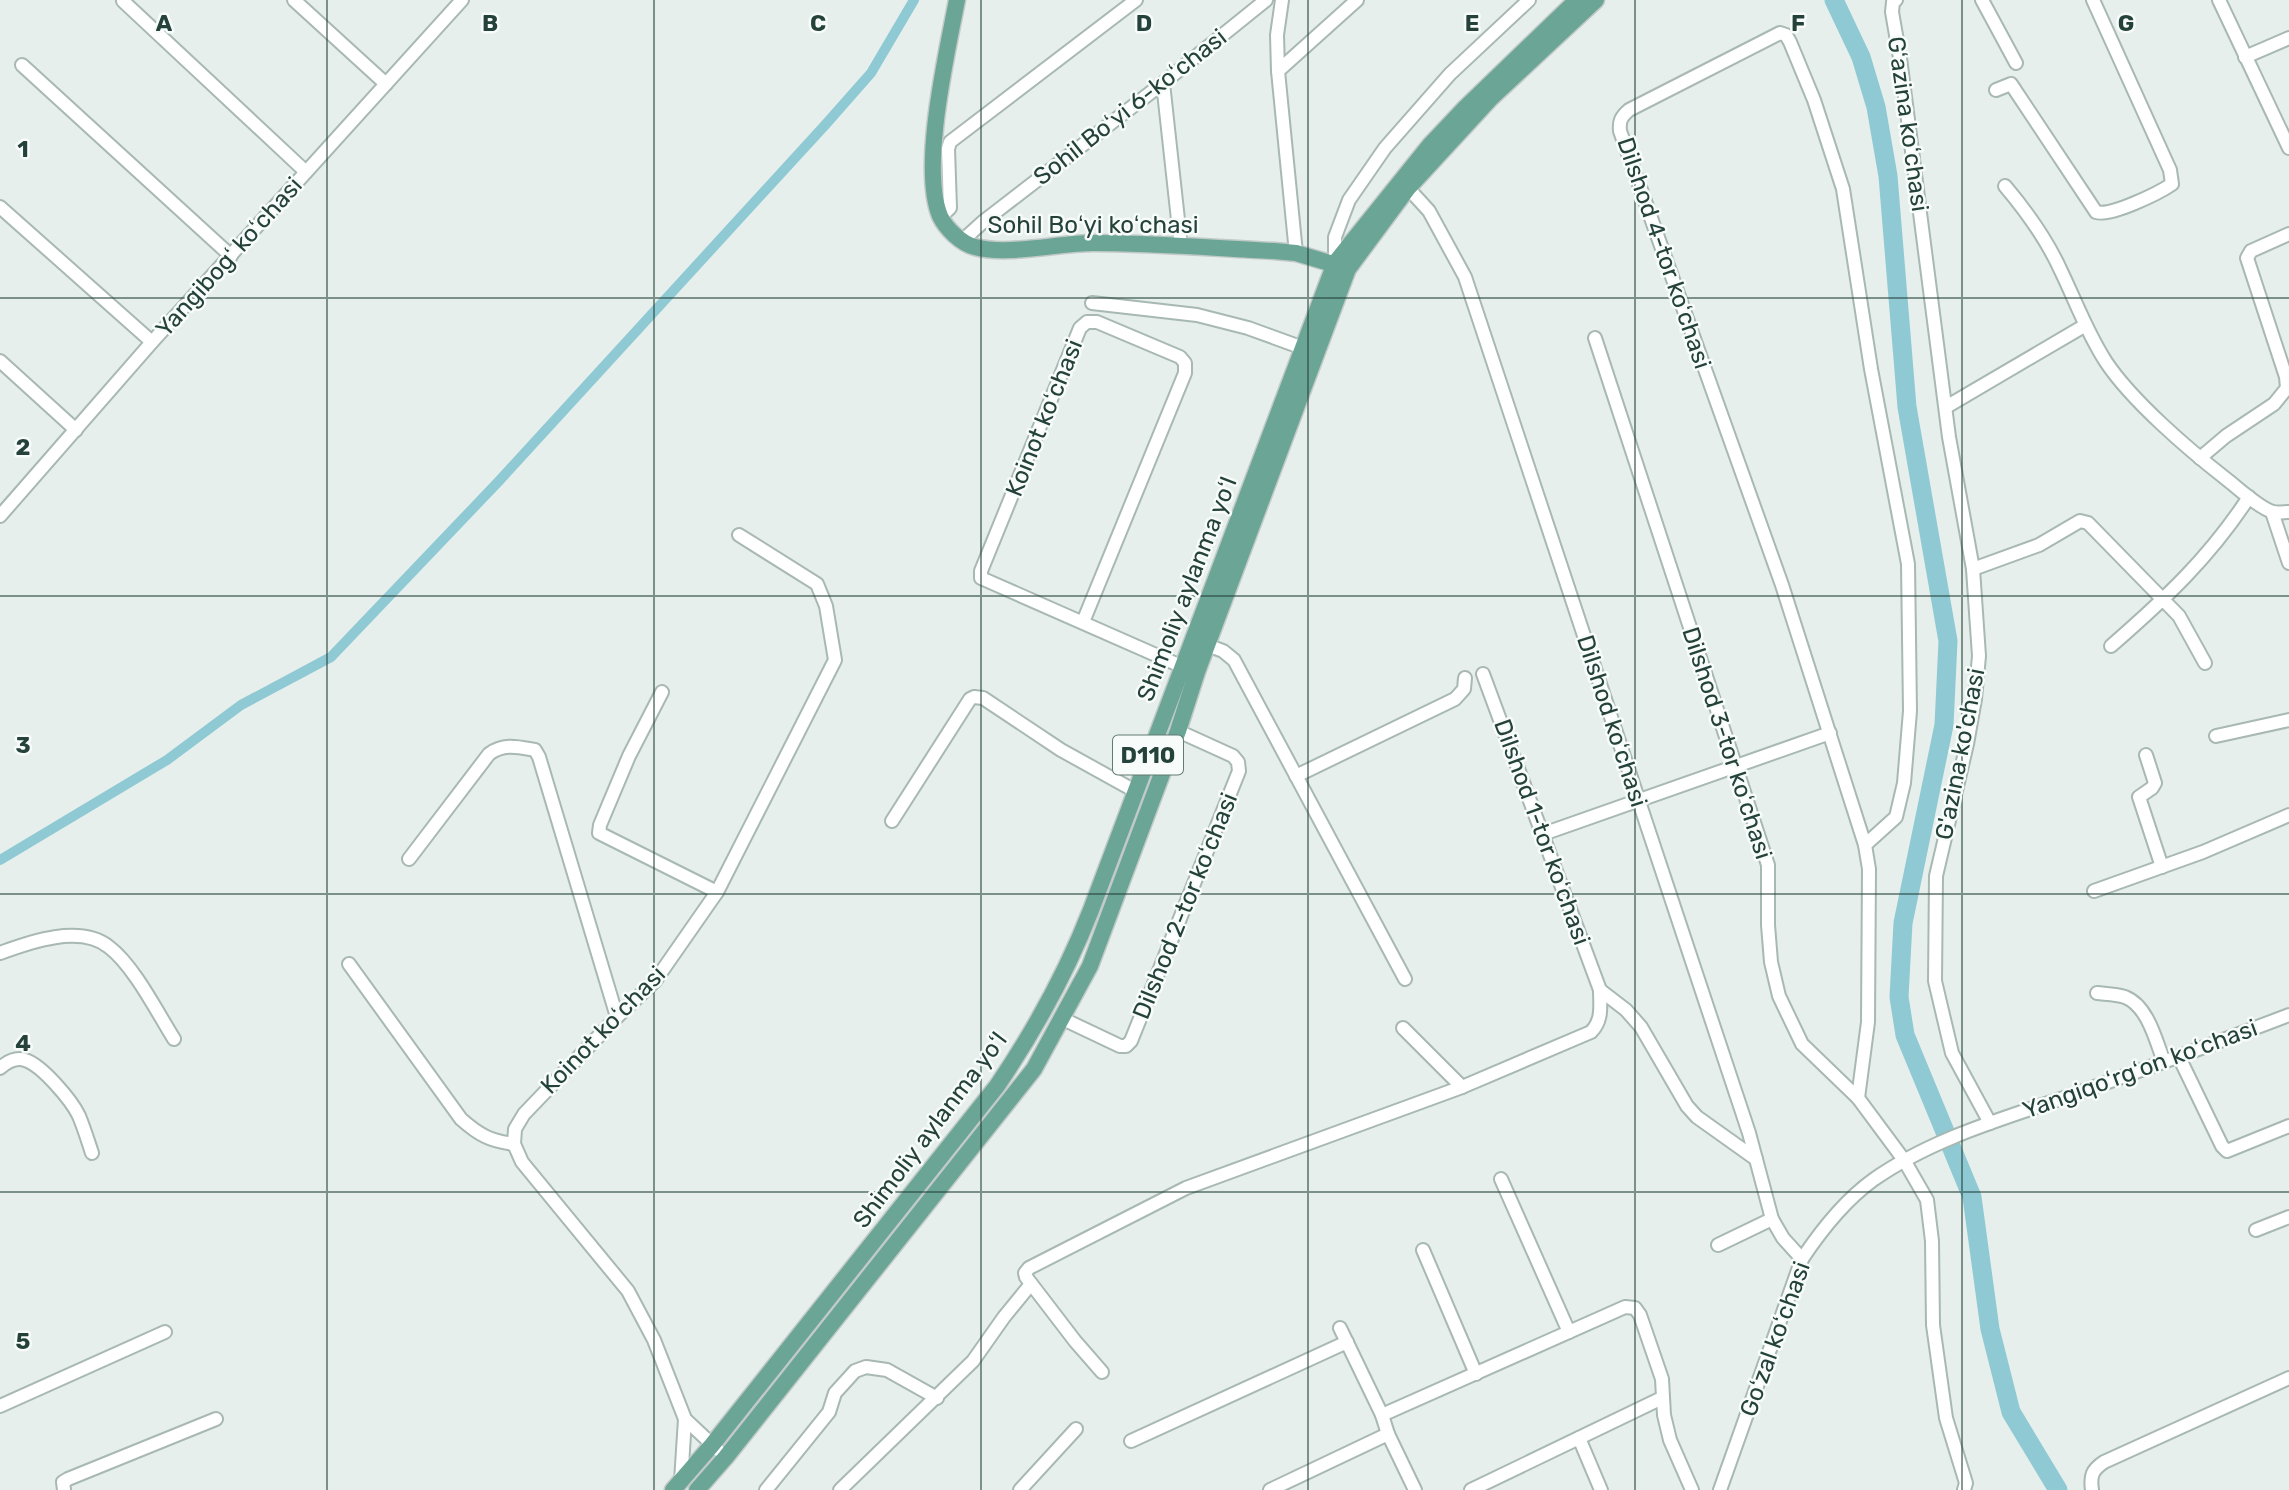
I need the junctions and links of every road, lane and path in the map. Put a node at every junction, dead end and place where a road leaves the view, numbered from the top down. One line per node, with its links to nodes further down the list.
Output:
1 (294, 0): 22 (street)
2 (462, 0): 22 (street, Yangibogʻ koʻchasi)
3 (957, 0): 29 (main road)
4 (1136, 0): 29 (street)
5 (1266, 0): 21 (street, Sohil Boʻyi 6-koʻchasi)
6 (1282, 0): 20 (street)
7 (1357, 0): 20 (street)
8 (1529, 0): 36 (street)
9 (1577, 0): 36 (main road, Shimoliy aylanma yoʻl / D110)
10 (1596, 0): 27 (main road, Shimoliy aylanma yoʻl / D110)
11 (1896, 0): 33 (street, Gʻazina koʻchasi)
12 (1982, 0): 18 (street)
13 (2093, 0): 23 (street)
14 (2219, 0): 17 (street)
15 (123, 1): 25 (street)
16 (2289, 38): 17 (street)
17 (2245, 57): 24 (street)
18 (2016, 63)
19 (22, 65): 35 (street)
20 (1278, 71): 34 (street)
21 (1163, 83): 31 (street, Sohil Boʻyi 6-koʻchasi); 32 (street)
22 (386, 84): 25 (street, Yangibogʻ koʻchasi)
23 (1997, 90)
24 (2289, 148)
25 (306, 172): 35 (street, Yangibogʻ koʻchasi)
26 (2006, 186): 38 (street)
27 (1408, 188): 36 (main road, Shimoliy aylanma yoʻl / D110); 70 (street, Dilshod koʻchasi)
28 (0, 207): 40 (street)
29 (940, 217): 31 (main road, Sohil Boʻyi koʻchasi)
30 (2289, 234): 45 (street)
31 (962, 241): 32 (main road, Sohil Boʻyi koʻchasi)
32 (1181, 247): 34 (main road, Sohil Boʻyi koʻchasi)
33 (1924, 250): 43 (street, G'azina ko'chasi)
34 (1296, 253): 36 (main road, Sohil Boʻyi koʻchasi)
35 (231, 256): 40 (street, Yangibogʻ koʻchasi)
36 (1342, 266): 41 (main road, Shimoliy aylanma yoʻl / D110); 55 (main road, Shimoliy aylanma yoʻl / D110)
37 (1092, 303): 41 (street)
38 (2084, 326): 43 (street); 45 (street)
39 (1595, 338): 67 (street, Dilshod 3-tor koʻchasi)
40 (152, 342): 44 (street, Yangibogʻ koʻchasi)
41 (1303, 348): 58 (main road, Shimoliy aylanma yoʻl / D110)
42 (0, 361): 44 (street)
43 (1946, 407): 52 (street, G'azina ko'chasi)
44 (76, 430): 49 (street, Yangibogʻ koʻchasi)
45 (2200, 458): 46 (street)
46 (2249, 497): 47 (street); 53 (street)
47 (2272, 512): 48 (street); 51 (street)
48 (2289, 512)
49 (0, 516)
50 (739, 535): 78 (street, Koinot koʻchasi)
51 (2289, 563)
52 (1973, 569): 53 (street); 94 (street, G'azina ko'chasi)
53 (2164, 599): 56 (street); 57 (street)
54 (1083, 622): 54 (street, Koinot koʻchasi); 58 (street, Koinot koʻchasi)
55 (1207, 645): 58 (main road, Shimoliy aylanma yoʻl / D110); 68 (street)
56 (2111, 646)
57 (2205, 663)
58 (1189, 669): 63 (main road, Shimoliy aylanma yoʻl / D110); 69 (main road, Shimoliy aylanma yoʻl / D110)
59 (1483, 674): 73 (street, Dilshod 1-tor koʻchasi)
60 (1465, 678): 68 (street)
61 (662, 692): 78 (street)
62 (2289, 720): 65 (street)
63 (1178, 731): 86 (main road, Shimoliy aylanma yoʻl / D110); 86 (street, Dilshod 2-tor koʻchasi)
64 (1830, 733): 67 (street); 74 (street, Dilshod 4-tor koʻchasi); 74 (street, Dilshod 4-tor koʻchasi)
65 (2216, 736)
66 (2146, 755): 76 (street)
67 (1735, 766): 70 (street); 93 (street, Dilshod 3-tor koʻchasi)
68 (1296, 776): 81 (street)
69 (1135, 791): 72 (street); 99 (main road, Shimoliy aylanma yoʻl / D110)
70 (1638, 799): 73 (street); 100 (street, Dilshod koʻchasi)
71 (2289, 815): 76 (street)
72 (892, 821)
73 (1543, 834): 82 (street, Dilshod 1-tor koʻchasi)
74 (1865, 845): 93 (street, Dilshod 4-tor koʻchasi)
75 (409, 859): 85 (street)
76 (2162, 867): 77 (street)
77 (2094, 891)
78 (717, 892): 85 (street, Koinot koʻchasi)
79 (0, 953): 88 (street)
80 (349, 964): 96 (street)
81 (1405, 979)
82 (1600, 989): 92 (street); 100 (street)
83 (2097, 993): 90 (street)
84 (2289, 1015): 89 (street, Yangiqoʻrgʻon koʻchasi)
85 (617, 1017): 96 (street, Koinot koʻchasi)
86 (1061, 1018): 102 (main road, Shimoliy aylanma yoʻl / D110)
87 (1403, 1028): 92 (street)
88 (174, 1039)
89 (2179, 1057): 90 (street, Yangiqoʻrgʻon koʻchasi); 95 (street)
90 (2164, 1062): 94 (street, Yangiqoʻrgʻon koʻchasi)
91 (0, 1068): 97 (street)
92 (1462, 1087): 110 (street)
93 (1858, 1098): 101 (street, Dilshod 3-tor koʻchasi)
94 (1990, 1123): 98 (street, Yangiqoʻrgʻon koʻchasi)
95 (2289, 1126)
96 (514, 1144): 123 (street)
97 (92, 1153)
98 (1919, 1153): 101 (street, Goʻzal koʻchasi)
99 (939, 1159): 102 (main road); 128 (main road, Shimoliy aylanma yoʻl / D110)
100 (1756, 1159): 105 (street, Dilshod koʻchasi)
101 (1903, 1160): 109 (street, Goʻzal koʻchasi); 142 (street, Dilshod 3-tor koʻchasi)
102 (956, 1168): 129 (main road, Shimoliy aylanma yoʻl / D110)
103 (1501, 1179): 113 (street)
104 (2289, 1217): 106 (street)
105 (1772, 1219): 107 (street); 109 (street, Dilshod koʻchasi)
106 (2256, 1230)
107 (1718, 1245)
108 (1423, 1250): 116 (street)
109 (1802, 1259): 141 (street, Goʻzal koʻchasi)
110 (1031, 1284): 115 (street); 118 (street)
111 (1340, 1328): 114 (street)
112 (165, 1332): 120 (street)
113 (1569, 1332): 116 (street); 119 (street)
114 (1347, 1342): 121 (street); 127 (street)
115 (1102, 1371)
116 (1476, 1374): 121 (street)
117 (2289, 1378): 143 (street)
118 (937, 1398): 133 (street); 134 (street)
119 (1662, 1398): 126 (street); 140 (street)
120 (0, 1406)
121 (1382, 1415): 125 (street)
122 (216, 1419): 131 (street)
123 (685, 1419): 128 (street); 130 (street)
124 (1076, 1429): 135 (street)
125 (1388, 1434): 136 (street); 137 (street)
126 (1579, 1437): 138 (street); 139 (street)
127 (1131, 1441)
128 (712, 1445): 129 (street); 130 (main road, Shimoliy aylanma yoʻl / D110)
129 (726, 1457): 132 (main road, Shimoliy aylanma yoʻl / D110)
130 (677, 1485)
131 (64, 1490)
132 (697, 1490)
133 (766, 1490)
134 (840, 1490)
135 (1020, 1490)
136 (1270, 1490)
137 (1415, 1490)
138 (1471, 1490)
139 (1601, 1490)
140 (1692, 1490)
141 (1720, 1490)
142 (1964, 1490)
143 (2092, 1490)

